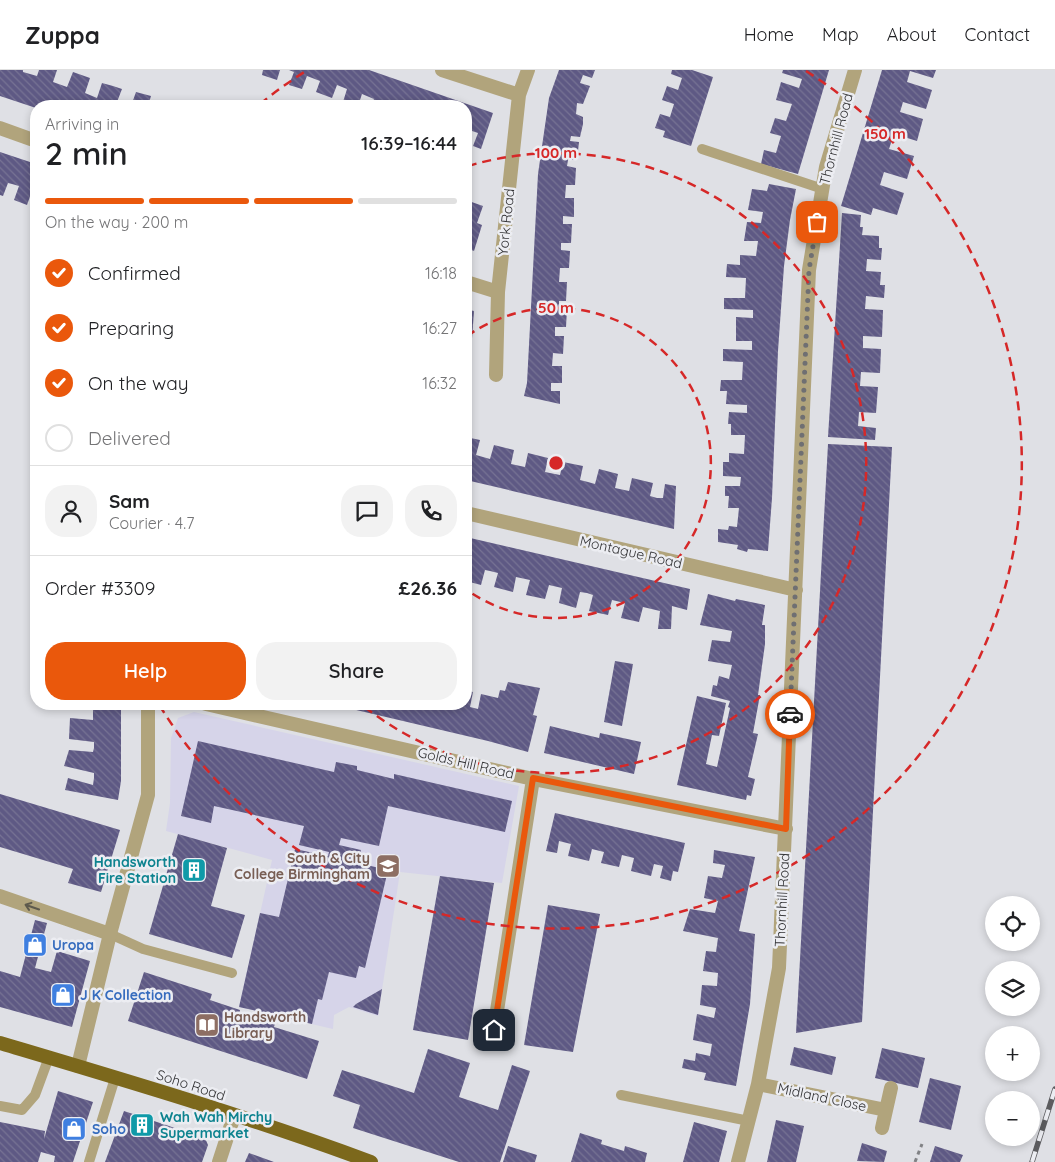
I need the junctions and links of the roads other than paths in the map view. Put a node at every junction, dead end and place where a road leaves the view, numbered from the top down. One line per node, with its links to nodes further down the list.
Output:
1 (442, 70): 4 (street)
2 (528, 70): 4 (street, York Road)
3 (855, 70): 8 (street, Thornhill Road)
4 (519, 96): 10 (street, York Road)
5 (0, 128): 6 (street)
6 (30, 140)
7 (702, 149): 8 (lane)
8 (823, 189): 13 (street, Thornhill Road)
9 (472, 284): 10 (street)
10 (498, 292): 11 (street, York Road)
11 (496, 375)
12 (472, 514): 13 (street, Montague Road)
13 (796, 590): 17 (street, Thornhill Road)
14 (148, 710): 19 (street)
15 (233, 710): 16 (street, Golds Hill Road)
16 (533, 778): 17 (street, Golds Hill Road); 21 (street)
17 (786, 829): 26 (street, Thornhill Road)
18 (0, 896): 19 (street, one-way to 18)
19 (110, 934): 20 (lane); 24 (street)
20 (232, 973)
21 (494, 1030)
22 (0, 1043): 23 (highway, Soho Road)
23 (49, 1057): 24 (highway, Soho Road); 29 (lane)
24 (78, 1066): 25 (highway, Soho Road)
25 (115, 1078): 31 (highway, Soho Road); 34 (lane)
26 (758, 1084): 30 (street, Midland Close); 32 (street, Thornhill Road)
27 (892, 1088): 30 (street, Midland Close)
28 (621, 1095): 32 (lane)
29 (0, 1106)
30 (886, 1110): 33 (street, Midland Close)
31 (234, 1116): 35 (street); 36 (highway, Soho Road)
32 (749, 1121): 37 (street, Thornhill Road)
33 (882, 1128)
34 (89, 1162)
35 (219, 1162)
36 (371, 1162)
37 (738, 1162)

